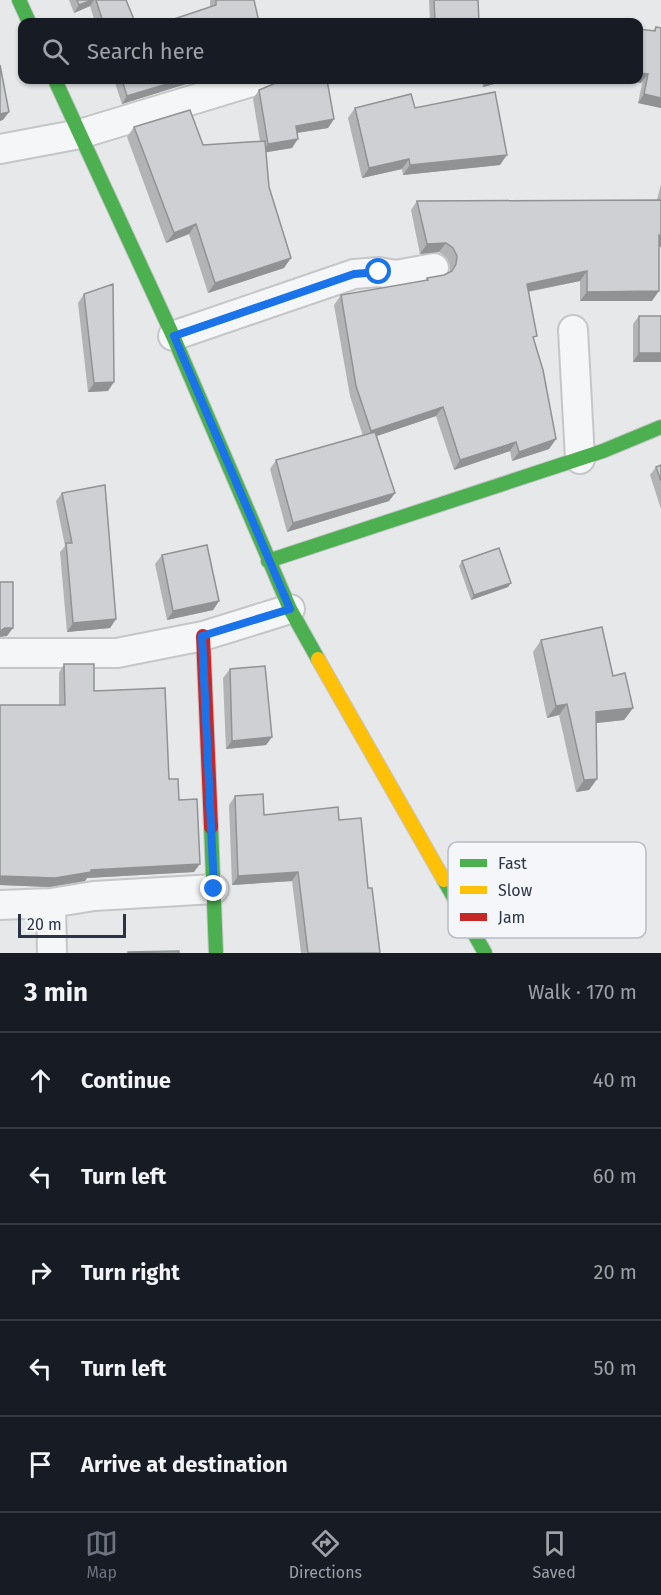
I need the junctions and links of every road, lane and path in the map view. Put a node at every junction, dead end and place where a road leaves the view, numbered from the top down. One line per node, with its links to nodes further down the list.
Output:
1 (19, 0): 2 (street)
2 (28, 18)
3 (58, 84): 5 (street)
4 (245, 84): 5 (street)
5 (80, 134): 6 (street); 9 (street)
6 (0, 149)
7 (434, 268): 9 (street)
8 (573, 330): 11 (street)
9 (174, 336): 12 (street)
10 (661, 428): 11 (street)
11 (580, 459): 12 (street)
12 (268, 561): 13 (street)
13 (290, 609): 14 (street); 16 (street)
14 (202, 636): 15 (street); 17 (street)
15 (0, 653)
16 (448, 888)
17 (214, 889): 18 (street); 22 (street)
18 (51, 903): 19 (street); 21 (street)
19 (0, 905)
20 (476, 938): 23 (street)
21 (52, 953)
22 (216, 953)
23 (485, 953)

